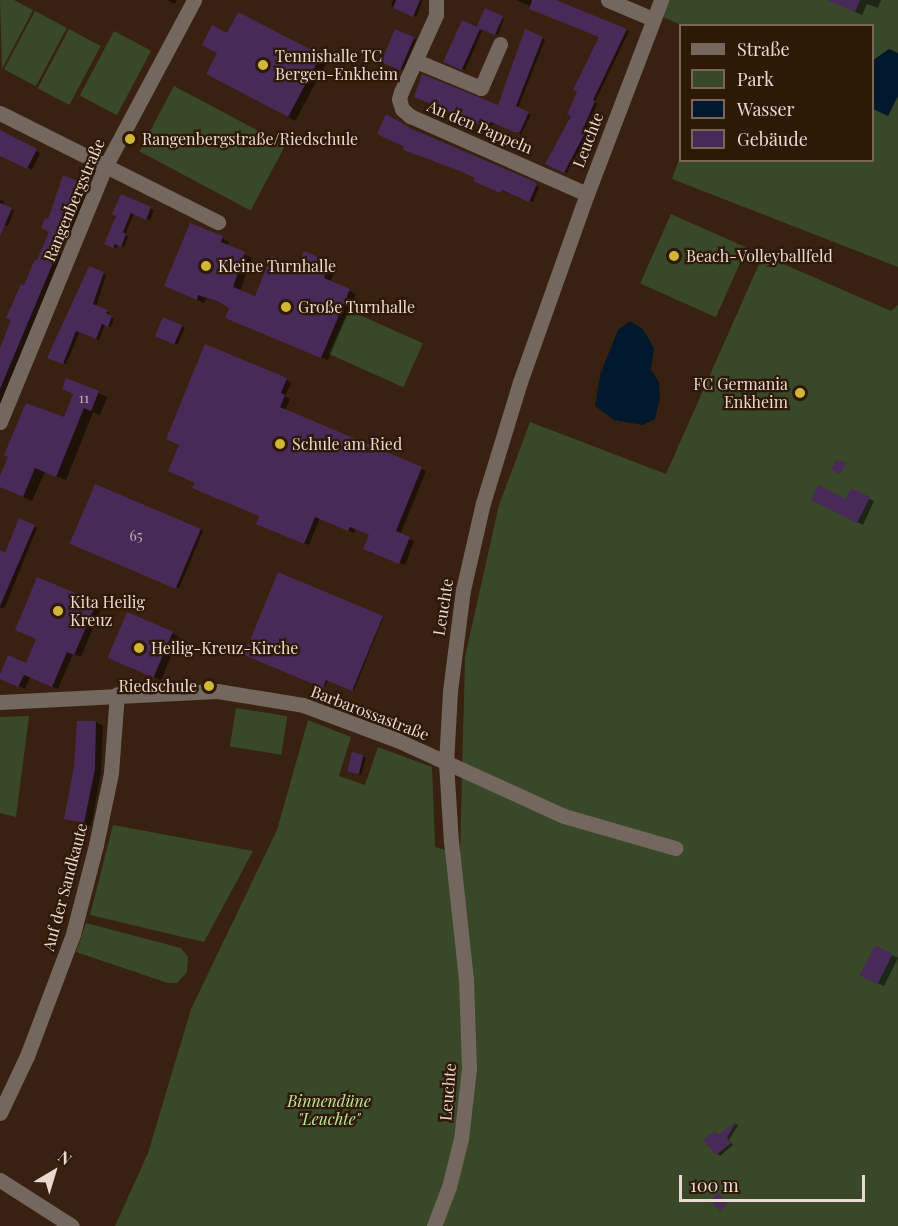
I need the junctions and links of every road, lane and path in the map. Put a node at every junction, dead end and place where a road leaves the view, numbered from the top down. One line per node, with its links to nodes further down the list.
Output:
1 (194, 0): 9 (street, Rangenbergstraße)
2 (436, 0): 7 (street, An den Pappeln)
3 (608, 0): 5 (street)
4 (661, 0): 5 (street, Leuchte)
5 (653, 19): 10 (street, Leuchte)
6 (500, 44): 7 (street)
7 (416, 61): 10 (street, An den Pappeln)
8 (0, 113): 9 (street)
9 (106, 165): 11 (street); 12 (street, Rangenbergstraße)
10 (587, 194): 15 (street, Leuchte)
11 (218, 222)
12 (0, 422)
13 (117, 694): 14 (street, Barbarossastraße); 15 (street, Barbarossastraße); 17 (street, Auf der Sandkaute)
14 (0, 702)
15 (446, 763): 16 (street, Barbarossastraße); 20 (street, Leuchte)
16 (675, 848)
17 (0, 1113)
18 (0, 1180): 19 (street)
19 (72, 1226)
20 (434, 1226)

